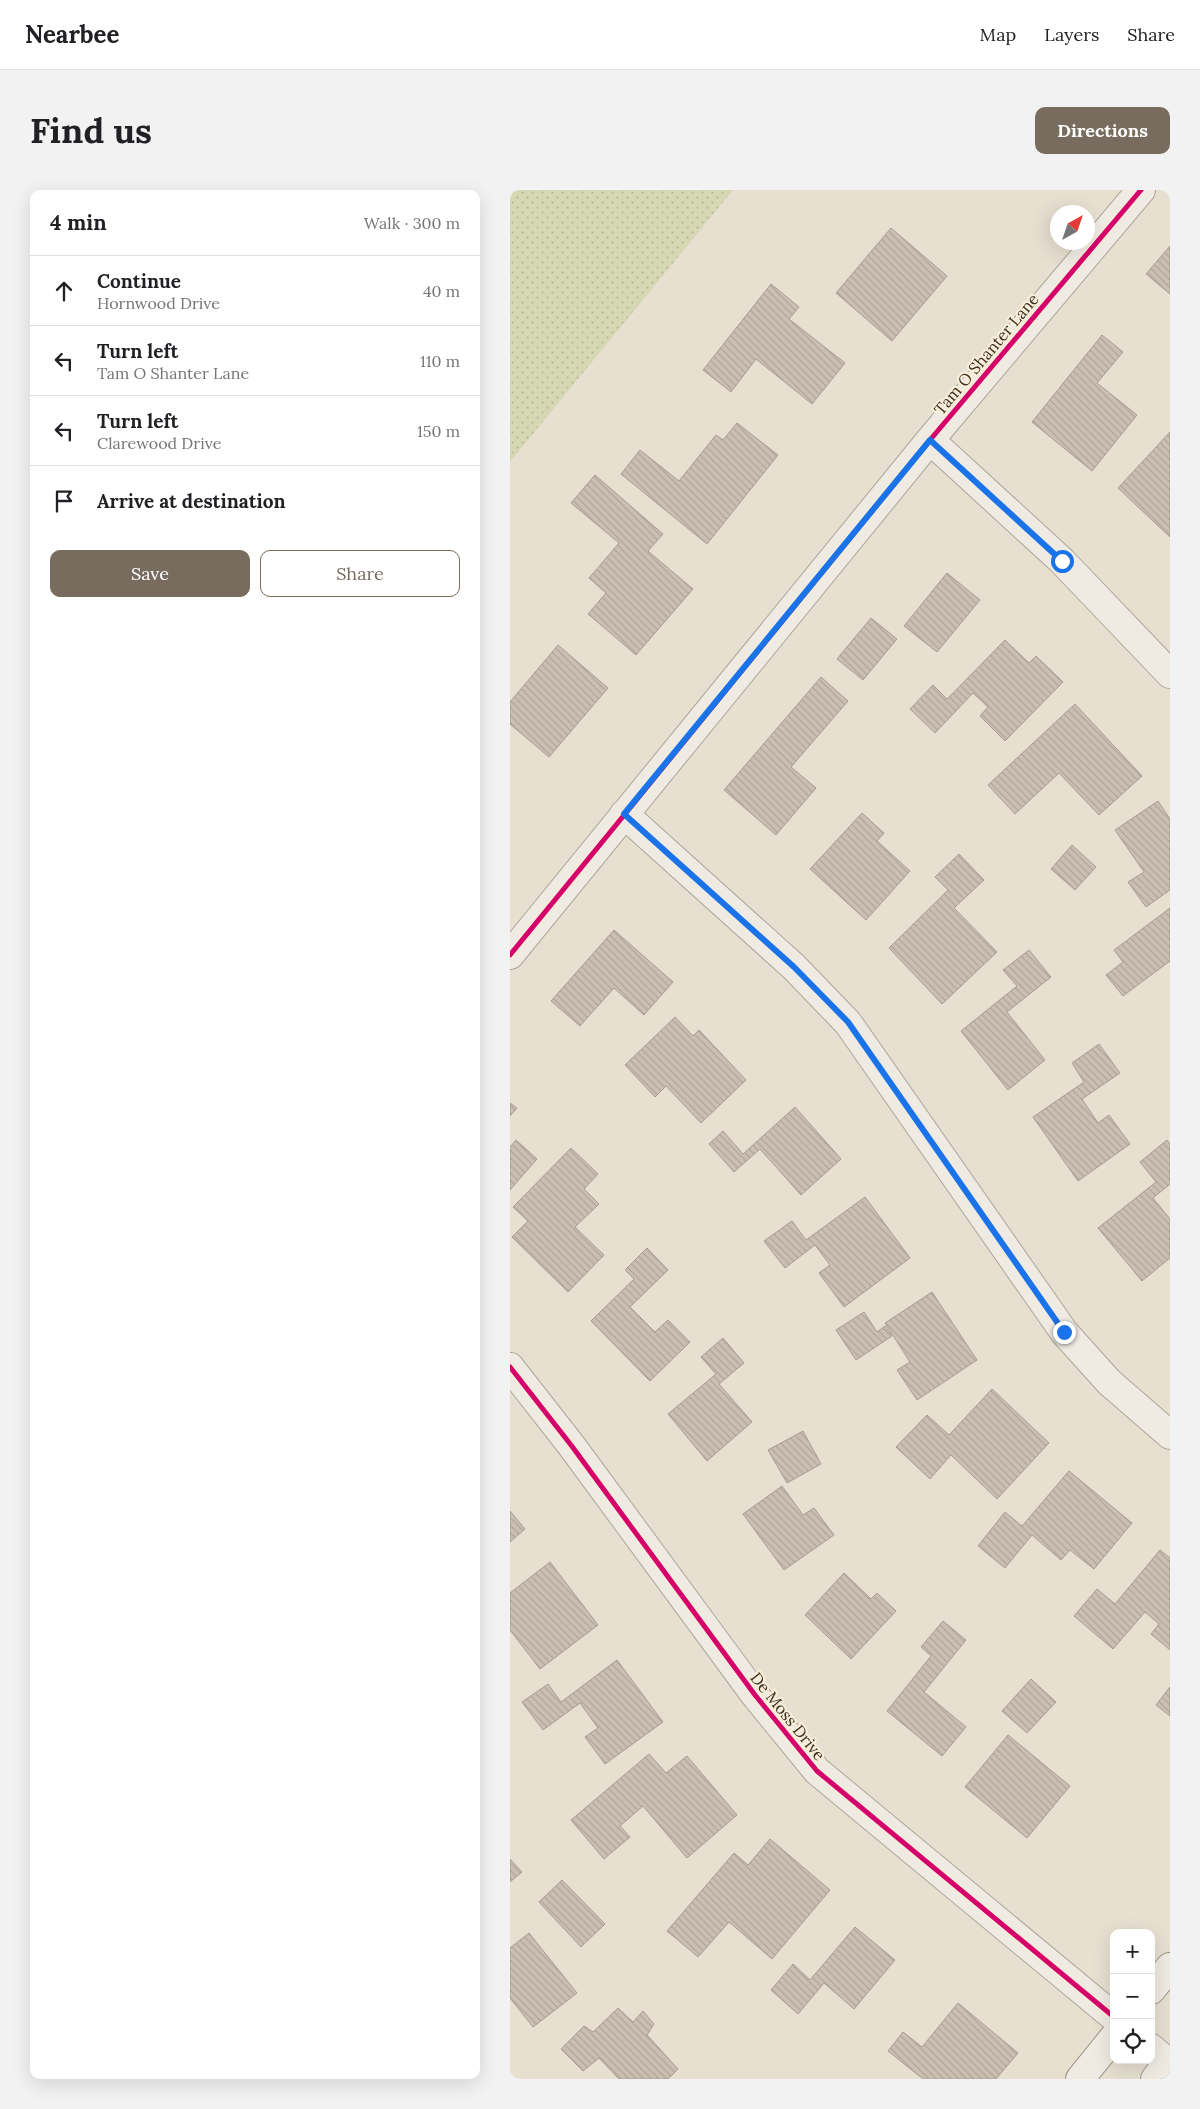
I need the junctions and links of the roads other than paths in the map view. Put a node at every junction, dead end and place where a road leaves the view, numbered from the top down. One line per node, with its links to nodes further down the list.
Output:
1 (1141, 190): 2 (street, Tam O Shanter Lane)
2 (930, 440): 3 (street); 4 (street, Tam O Shanter Lane)
3 (1170, 674)
4 (624, 814): 5 (street, Tam O Shanter Lane); 7 (street)
5 (510, 955)
6 (510, 1367): 10 (street, De Moss Drive)
7 (1170, 1435)
8 (1170, 1967): 9 (street)
9 (1155, 1985)
10 (1110, 2014)
11 (1110, 2042): 12 (street)
12 (1080, 2079)

